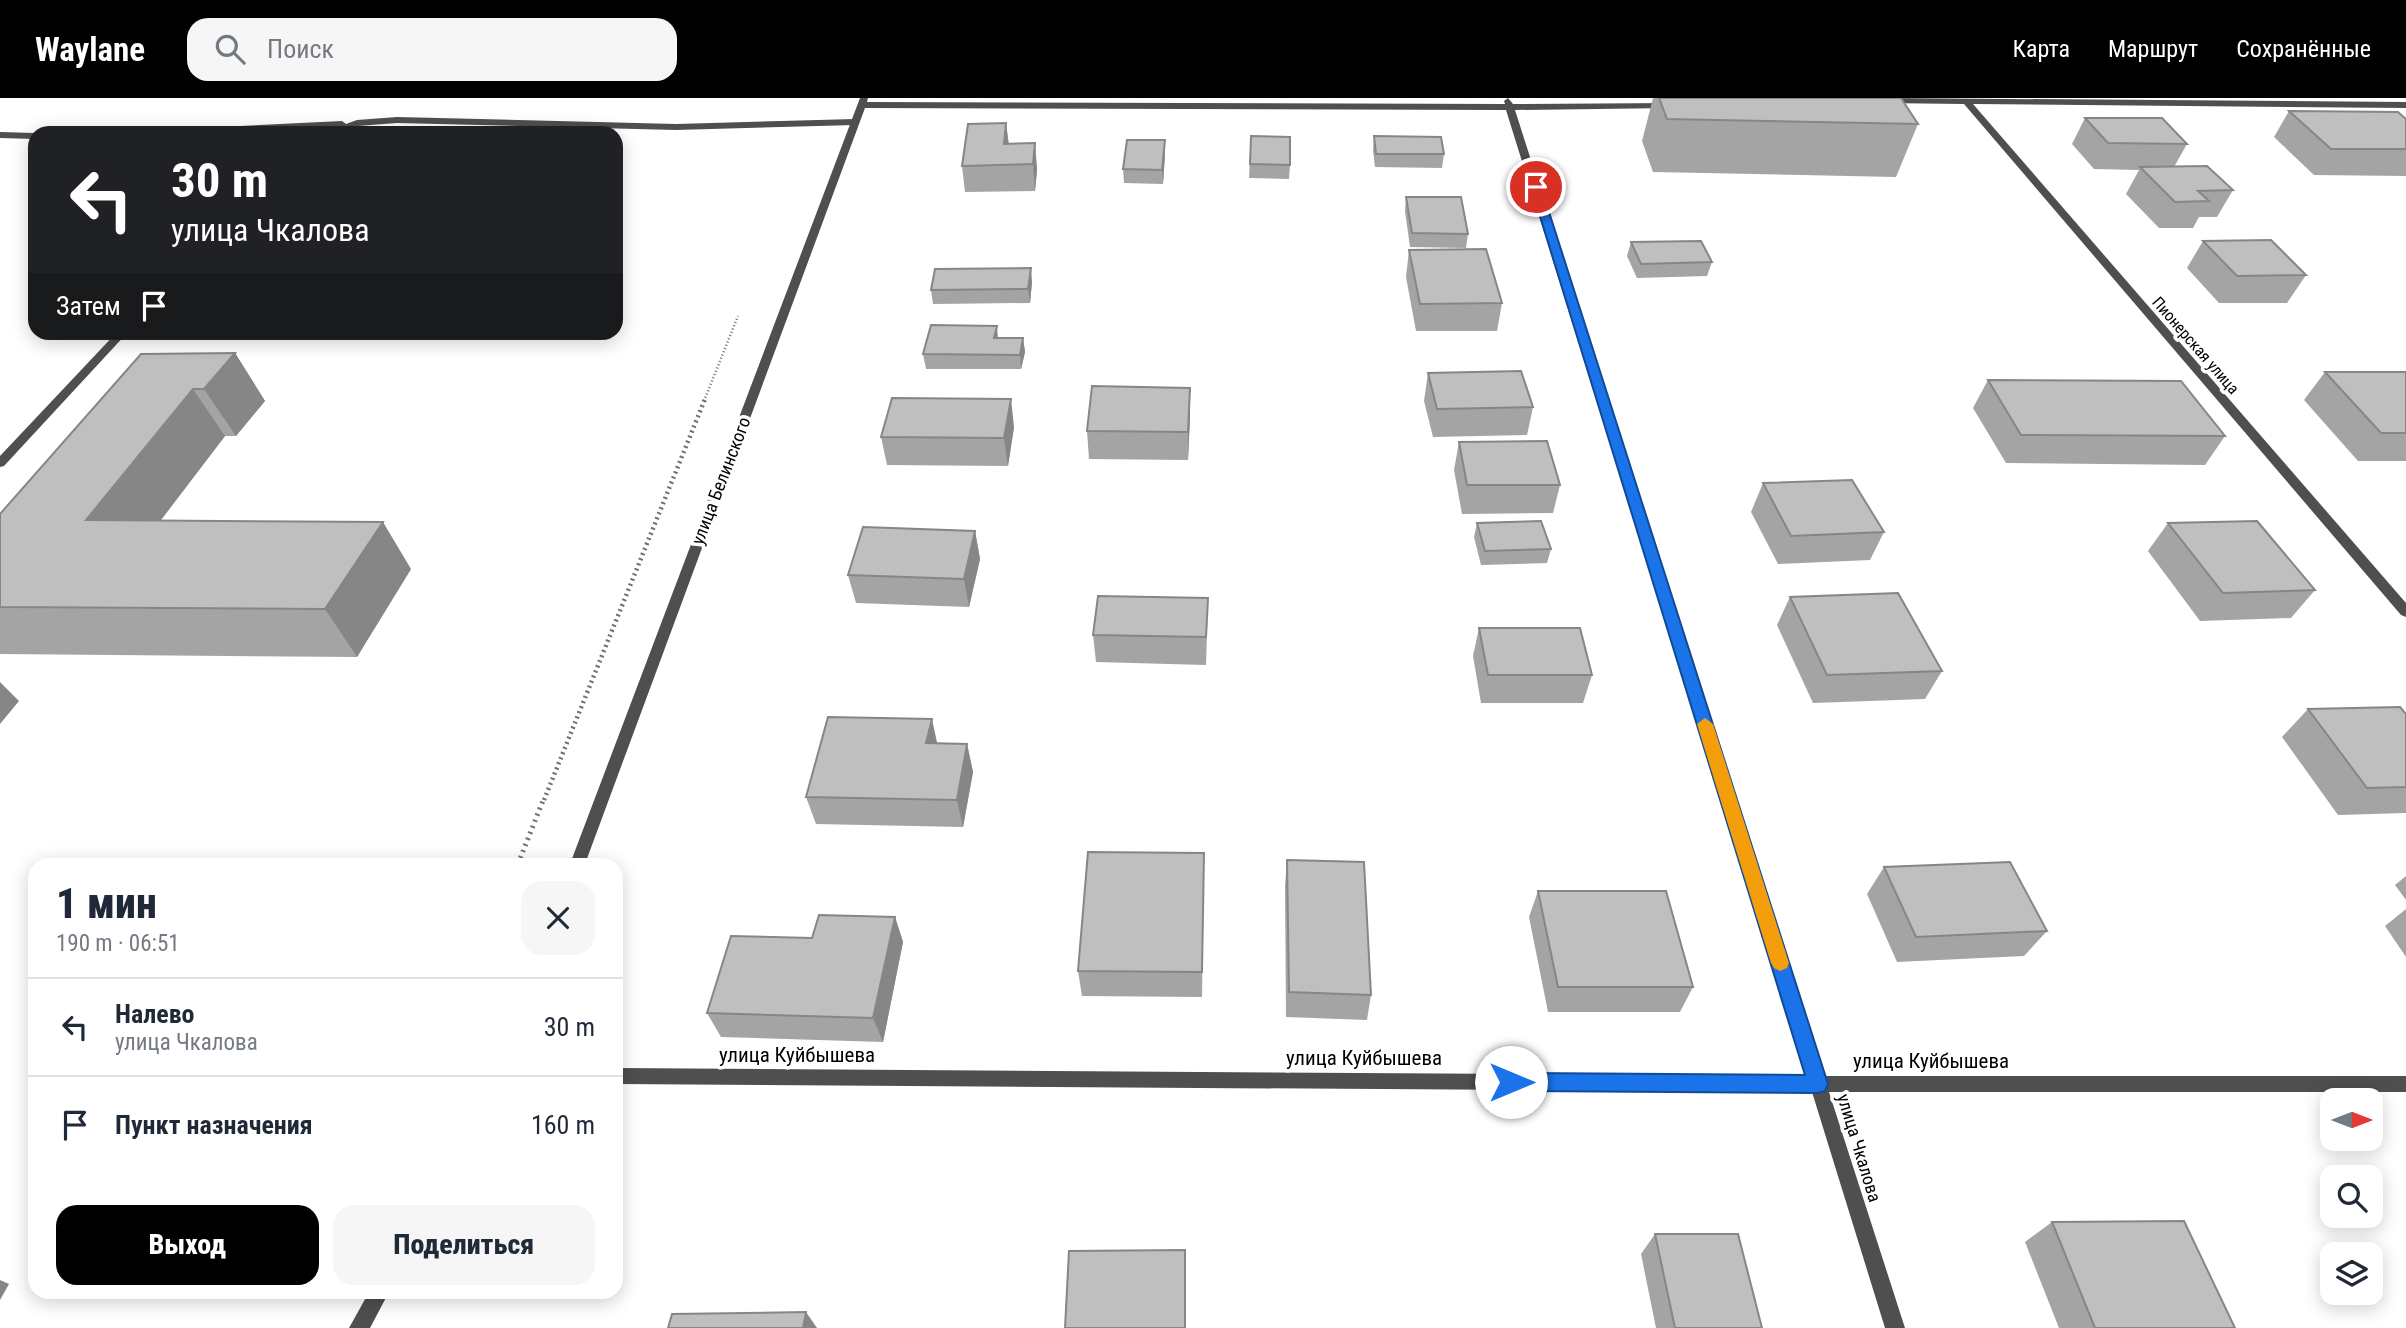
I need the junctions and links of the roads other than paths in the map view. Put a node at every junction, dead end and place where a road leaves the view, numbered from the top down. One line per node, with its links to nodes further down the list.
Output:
1 (1963, 99): 2 (street); 6 (street); 15 (street, Пионерская улица)
2 (1882, 101)
3 (863, 102): 4 (street); 7 (street, улица Белинского)
4 (1509, 103): 5 (street); 18 (street, улица Чкалова)
5 (1676, 105)
6 (2406, 105)
7 (855, 122): 8 (street); 16 (street, улица Белинского)
8 (357, 123): 9 (street); 10 (street)
9 (297, 126)
10 (349, 126)
11 (0, 135): 12 (street)
12 (28, 136)
13 (115, 340): 14 (street)
14 (0, 463)
15 (2406, 612)
16 (579, 858)
17 (623, 1076): 18 (street, улица Куйбышева)
18 (1818, 1084): 19 (street, улица Куйбышева); 22 (street, улица Чкалова)
19 (2406, 1084)
20 (375, 1299): 21 (street)
21 (359, 1328)
22 (1895, 1328)

